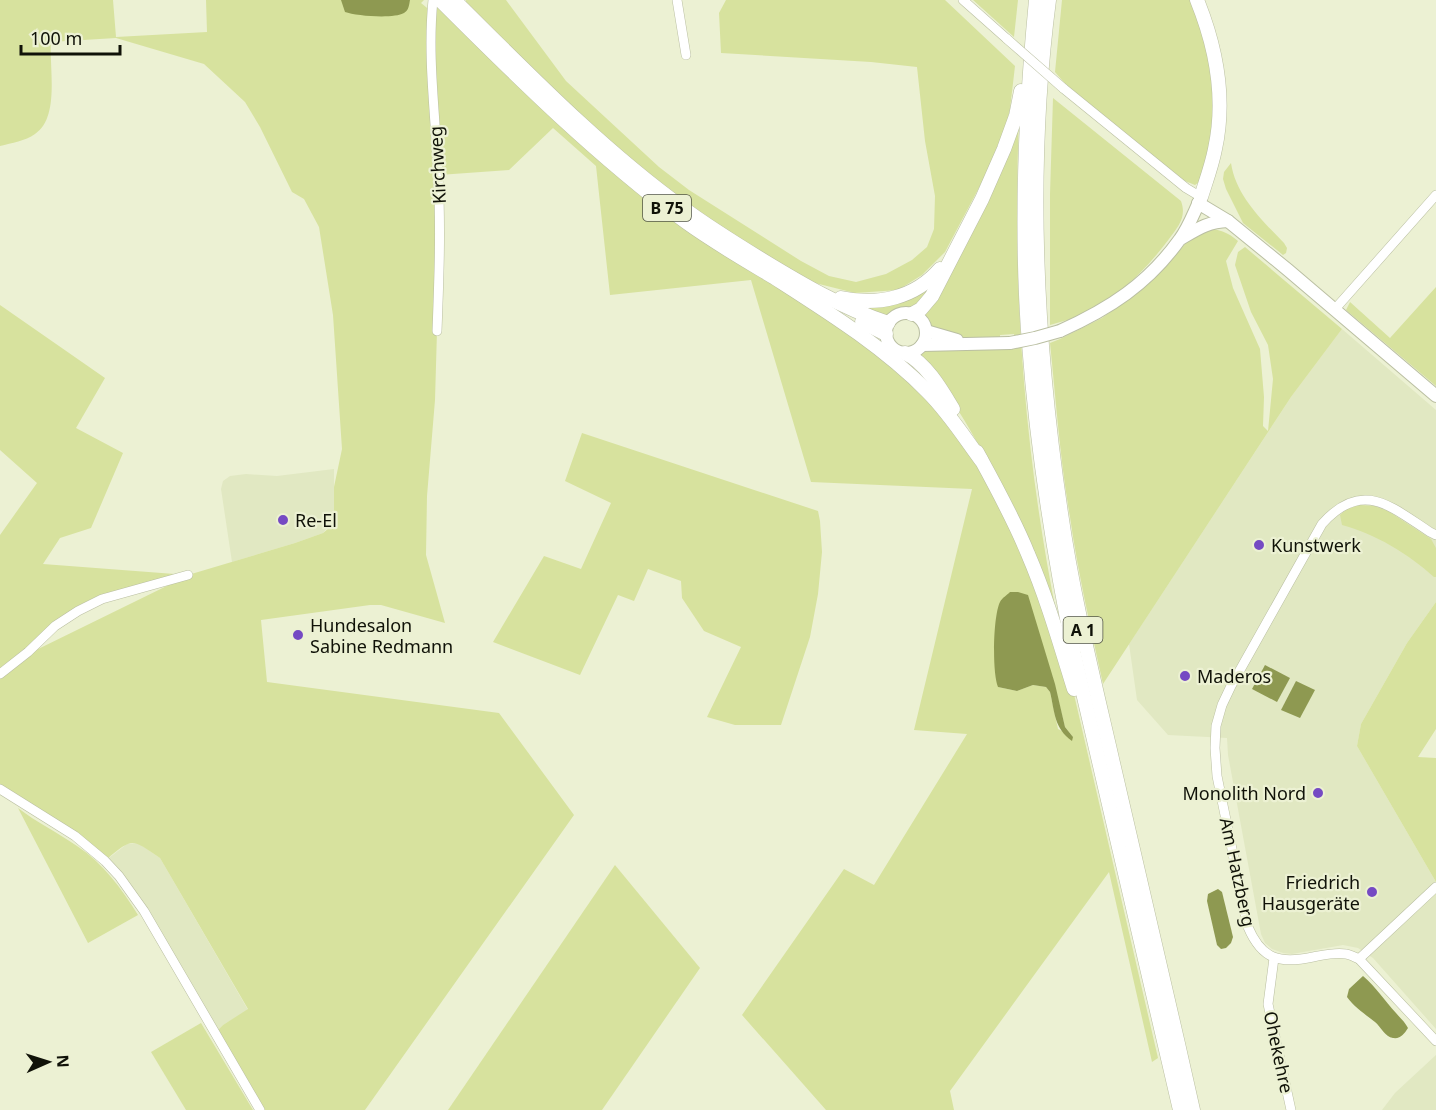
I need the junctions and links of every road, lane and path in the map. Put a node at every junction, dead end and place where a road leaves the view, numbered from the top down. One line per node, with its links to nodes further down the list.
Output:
1 (433, 0): 19 (street, Kirchweg)
2 (440, 0): 15 (highway, B 75)
3 (454, 0): 15 (highway, B 75)
4 (677, 0): 9 (street)
5 (963, 0): 11 (street, bridge)
6 (1036, 0): 13 (highway); 29 (highway, A 1)
7 (1197, 0): 11 (highway)
8 (1049, 3): 39 (highway, A 1)
9 (686, 55)
10 (1436, 195): 16 (street)
11 (1200, 200): 12 (main road); 14 (main road)
12 (1228, 221): 14 (main road); 16 (main road)
13 (962, 238): 15 (highway); 17 (highway)
14 (1180, 238): 21 (main road, bridge)
15 (773, 272): 18 (highway, B 75); 25 (highway)
16 (1335, 309): 24 (main road)
17 (912, 314): 18 (main road); 20 (main road)
18 (887, 329): 23 (main road, B 75)
19 (437, 331)
20 (926, 331): 21 (main road); 22 (main road)
21 (969, 344): 22 (main road)
22 (922, 345): 23 (main road)
23 (905, 353): 25 (highway)
24 (1436, 396)
25 (981, 460): 29 (highway)
26 (1436, 535): 32 (street, Am Hatzberg)
27 (188, 575): 28 (street)
28 (0, 674)
29 (1097, 750): 38 (highway, A 1)
30 (0, 789): 37 (street)
31 (1436, 887): 33 (street)
32 (1274, 958): 33 (street); 40 (street, Ohekehre)
33 (1359, 959): 35 (street)
34 (1436, 1025): 35 (street)
35 (1428, 1032): 36 (street)
36 (1436, 1041)
37 (261, 1110)
38 (1180, 1110)
39 (1193, 1110)
40 (1291, 1110)

